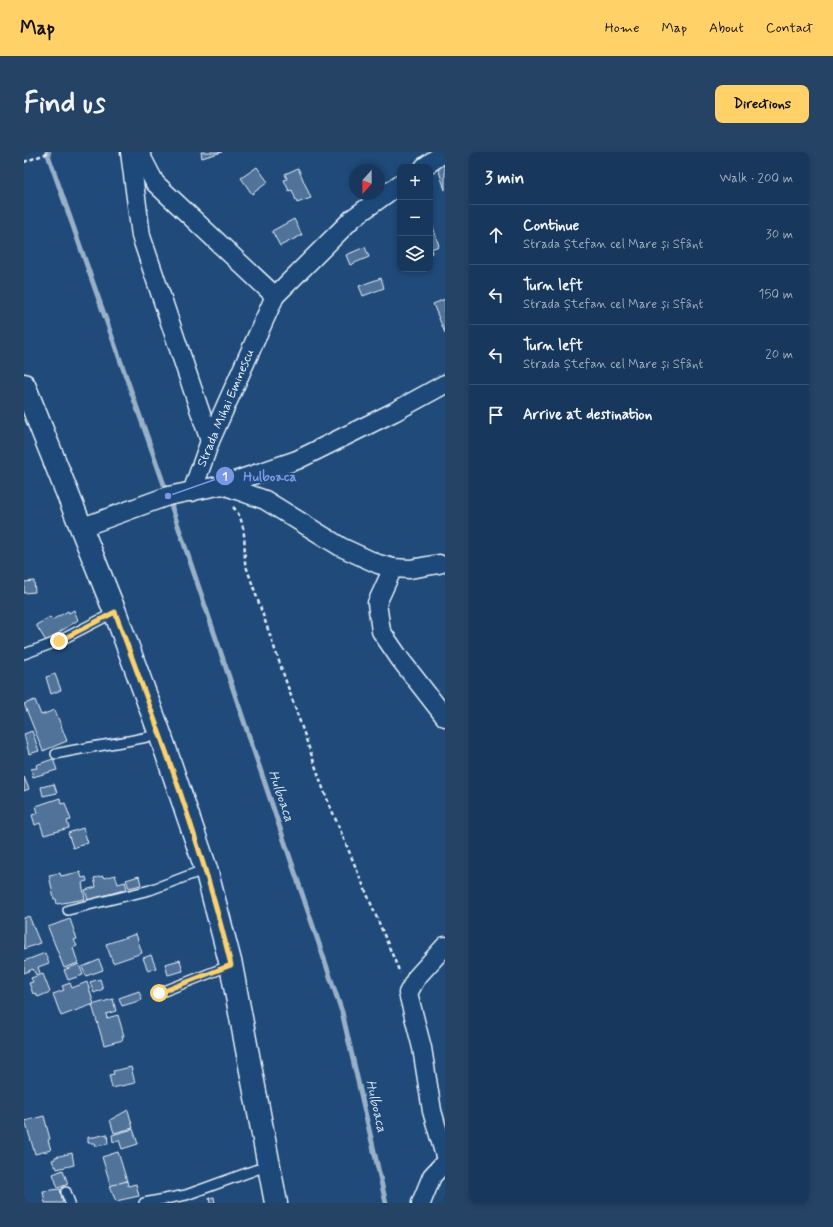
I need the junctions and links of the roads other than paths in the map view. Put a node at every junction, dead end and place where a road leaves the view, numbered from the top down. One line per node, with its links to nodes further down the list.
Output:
1 (130, 152): 9 (street)
2 (140, 152): 6 (street)
3 (445, 152): 4 (street)
4 (428, 164)
5 (397, 186): 6 (street, Strada Mihai Eminescu)
6 (275, 296): 9 (street, Strada Mihai Eminescu)
7 (445, 384): 10 (street)
8 (24, 385): 11 (street)
9 (210, 441): 10 (street, Strada Mihai Eminescu)
10 (208, 488): 11 (street); 13 (street)
11 (80, 528): 14 (street)
12 (439, 564): 13 (street)
13 (393, 568): 16 (street)
14 (115, 612): 15 (lane); 17 (street)
15 (24, 654)
16 (445, 717)
17 (160, 734): 18 (lane); 19 (street)
18 (56, 754)
19 (206, 870): 20 (lane); 23 (street)
20 (68, 910)
21 (445, 931): 22 (street)
22 (442, 948): 25 (street)
23 (231, 965): 24 (lane); 27 (street)
24 (159, 993)
25 (445, 1156)
26 (445, 1162): 32 (street)
27 (269, 1165): 30 (lane); 31 (street)
28 (66, 1192): 29 (lane)
29 (70, 1203)
30 (144, 1203)
31 (276, 1203)
32 (421, 1203)

